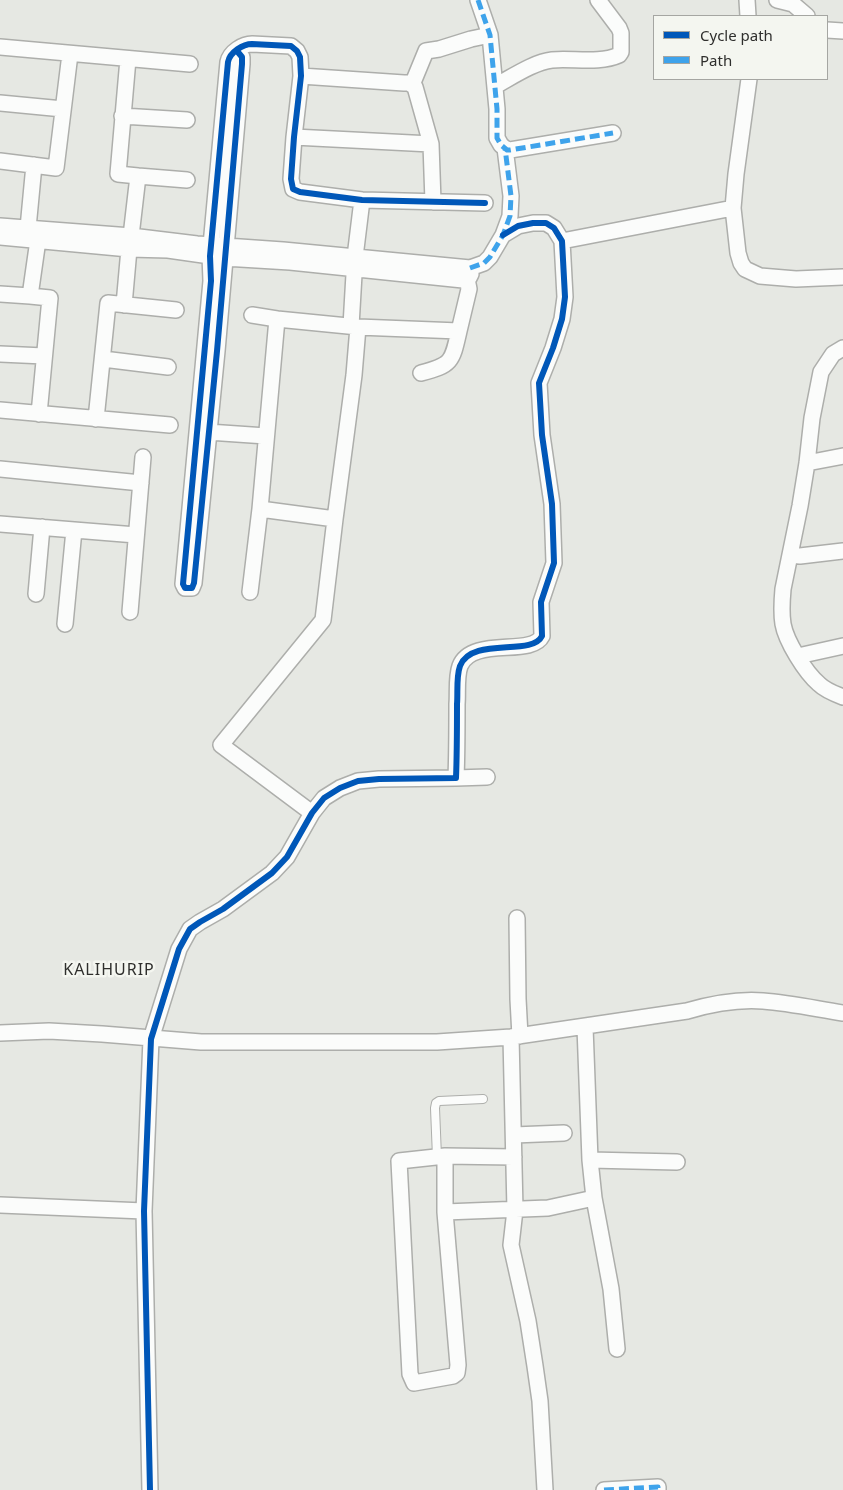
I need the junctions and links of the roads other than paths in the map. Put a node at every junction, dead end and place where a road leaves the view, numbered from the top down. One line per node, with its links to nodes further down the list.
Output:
1 (478, 0): 9 (street)
2 (598, 0): 17 (street)
3 (747, 0): 5 (street)
4 (777, 0): 6 (street)
5 (748, 15)
6 (806, 15)
7 (828, 30): 8 (street)
8 (843, 31)
9 (490, 35): 16 (street); 17 (street)
10 (0, 47): 11 (street)
11 (70, 54): 12 (street); 19 (street)
12 (128, 59): 13 (street); 20 (street)
13 (190, 64)
14 (301, 76): 16 (street); 23 (street); 40 (street)
15 (749, 80): 33 (street)
16 (412, 85): 24 (street)
17 (495, 86): 25 (street)
18 (0, 103): 19 (street)
19 (63, 109): 27 (street)
20 (122, 116): 21 (street); 28 (street)
21 (187, 120)
22 (613, 133): 25 (street)
23 (294, 137): 24 (street); 30 (street)
24 (431, 144): 31 (street)
25 (505, 148): 36 (street)
26 (0, 162): 27 (street)
27 (34, 166): 35 (street)
28 (138, 176): 29 (street); 39 (street)
29 (187, 180)
30 (362, 200): 31 (street); 41 (street)
31 (433, 202): 32 (street)
32 (485, 202)
33 (733, 208): 38 (street); 43 (street)
34 (0, 226): 35 (street)
35 (33, 234): 37 (street); 39 (street); 45 (street)
36 (503, 235): 38 (street); 42 (street)
37 (0, 237)
38 (562, 241): 86 (street)
39 (130, 242): 40 (street); 46 (street)
40 (218, 251): 41 (street); 53 (street)
41 (354, 263): 42 (street); 50 (street)
42 (469, 273): 51 (street)
43 (843, 277)
44 (0, 294): 45 (street)
45 (30, 296): 55 (street)
46 (124, 305): 47 (street); 56 (street)
47 (176, 310)
48 (252, 315): 49 (street)
49 (277, 319): 50 (street); 64 (street)
50 (355, 327): 51 (street); 71 (street)
51 (460, 331): 58 (street)
52 (843, 348): 67 (street)
53 (211, 350): 63 (street); 63 (street)
54 (0, 354): 55 (street)
55 (44, 356): 60 (street)
56 (103, 359): 57 (street); 61 (street)
57 (168, 367)
58 (421, 373)
59 (0, 410): 60 (street)
60 (39, 414): 61 (street)
61 (96, 419): 62 (street)
62 (170, 425)
63 (208, 432): 64 (street)
64 (266, 436): 70 (street)
65 (843, 456): 67 (street)
66 (143, 457): 69 (street)
67 (807, 463): 77 (street)
68 (0, 469): 69 (street)
69 (141, 482): 75 (street)
70 (260, 509): 71 (street); 78 (street)
71 (335, 519): 87 (street)
72 (0, 524): 73 (street)
73 (42, 527): 74 (street); 79 (street)
74 (74, 530): 75 (street); 81 (street)
75 (136, 535): 80 (street)
76 (843, 551): 77 (street)
77 (790, 555): 83 (street)
78 (250, 592)
79 (36, 594)
80 (130, 612)
81 (65, 624)
82 (843, 646): 83 (street)
83 (798, 656): 84 (street)
84 (843, 697)
85 (487, 777): 86 (street)
86 (456, 778): 87 (street)
87 (312, 813): 93 (street)
88 (517, 918): 92 (street)
89 (843, 1013): 90 (street)
90 (585, 1027): 92 (street); 99 (street)
91 (0, 1033): 93 (street)
92 (516, 1036): 93 (street); 96 (street)
93 (151, 1039): 103 (street)
94 (484, 1099): 97 (lane)
95 (564, 1133): 96 (street)
96 (514, 1135): 98 (street)
97 (441, 1157): 98 (street); 105 (street); 105 (street)
98 (514, 1157): 104 (street)
99 (590, 1160): 100 (street); 101 (street)
100 (677, 1162)
101 (594, 1198): 104 (street); 106 (street)
102 (0, 1205): 103 (street)
103 (144, 1210): 107 (street)
104 (514, 1210): 105 (street); 108 (street)
105 (445, 1212)
106 (617, 1349)
107 (150, 1490)
108 (545, 1490)
109 (604, 1490): 110 (street)
110 (658, 1490)

